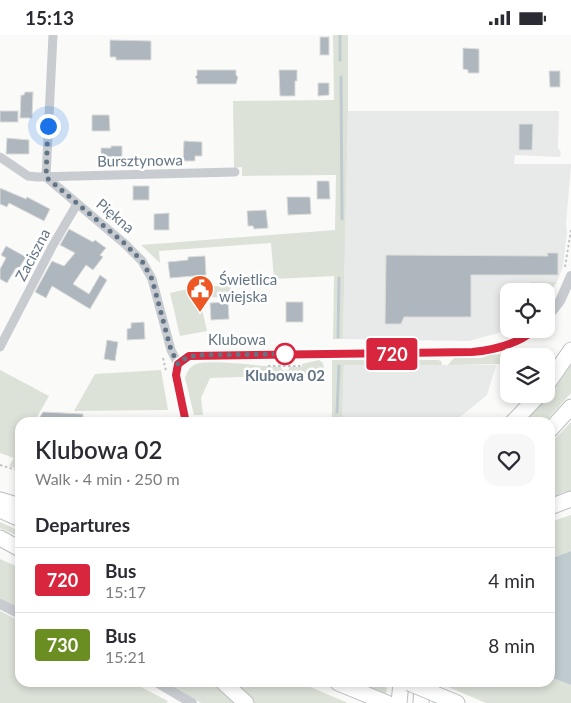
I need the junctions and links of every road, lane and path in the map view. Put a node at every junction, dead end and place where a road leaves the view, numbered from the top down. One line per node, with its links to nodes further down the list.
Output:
1 (53, 35): 4 (street)
2 (0, 157): 4 (street)
3 (235, 172): 4 (street, Bursztynowa)
4 (46, 177): 5 (street, Piękna)
5 (77, 205): 9 (street, Zaciszna); 11 (street, Piękna)
6 (571, 277): 7 (street)
7 (555, 307)
8 (522, 338): 11 (street, Klubowa)
9 (0, 347)
10 (571, 350): 12 (highway)
11 (178, 364): 15 (street, Piękna)
12 (555, 373)
13 (531, 403): 16 (highway)
14 (571, 407): 17 (highway)
15 (185, 417)
16 (518, 417)
17 (555, 425)
18 (0, 465): 19 (path)
19 (15, 470)
20 (571, 499): 23 (highway)
21 (0, 500): 22 (highway)
22 (15, 504)
23 (555, 505)
24 (0, 510): 25 (highway)
25 (15, 517)
26 (1, 538): 27 (highway)
27 (15, 545)
28 (0, 605): 29 (street)
29 (15, 612)
30 (165, 687): 35 (street)
31 (228, 687): 36 (highway)
32 (348, 687): 37 (highway)
33 (401, 687): 38 (highway)
34 (428, 688): 39 (highway); 40 (highway)
35 (192, 703)
36 (246, 703)
37 (386, 703)
38 (399, 703)
39 (421, 703)
40 (457, 703)

